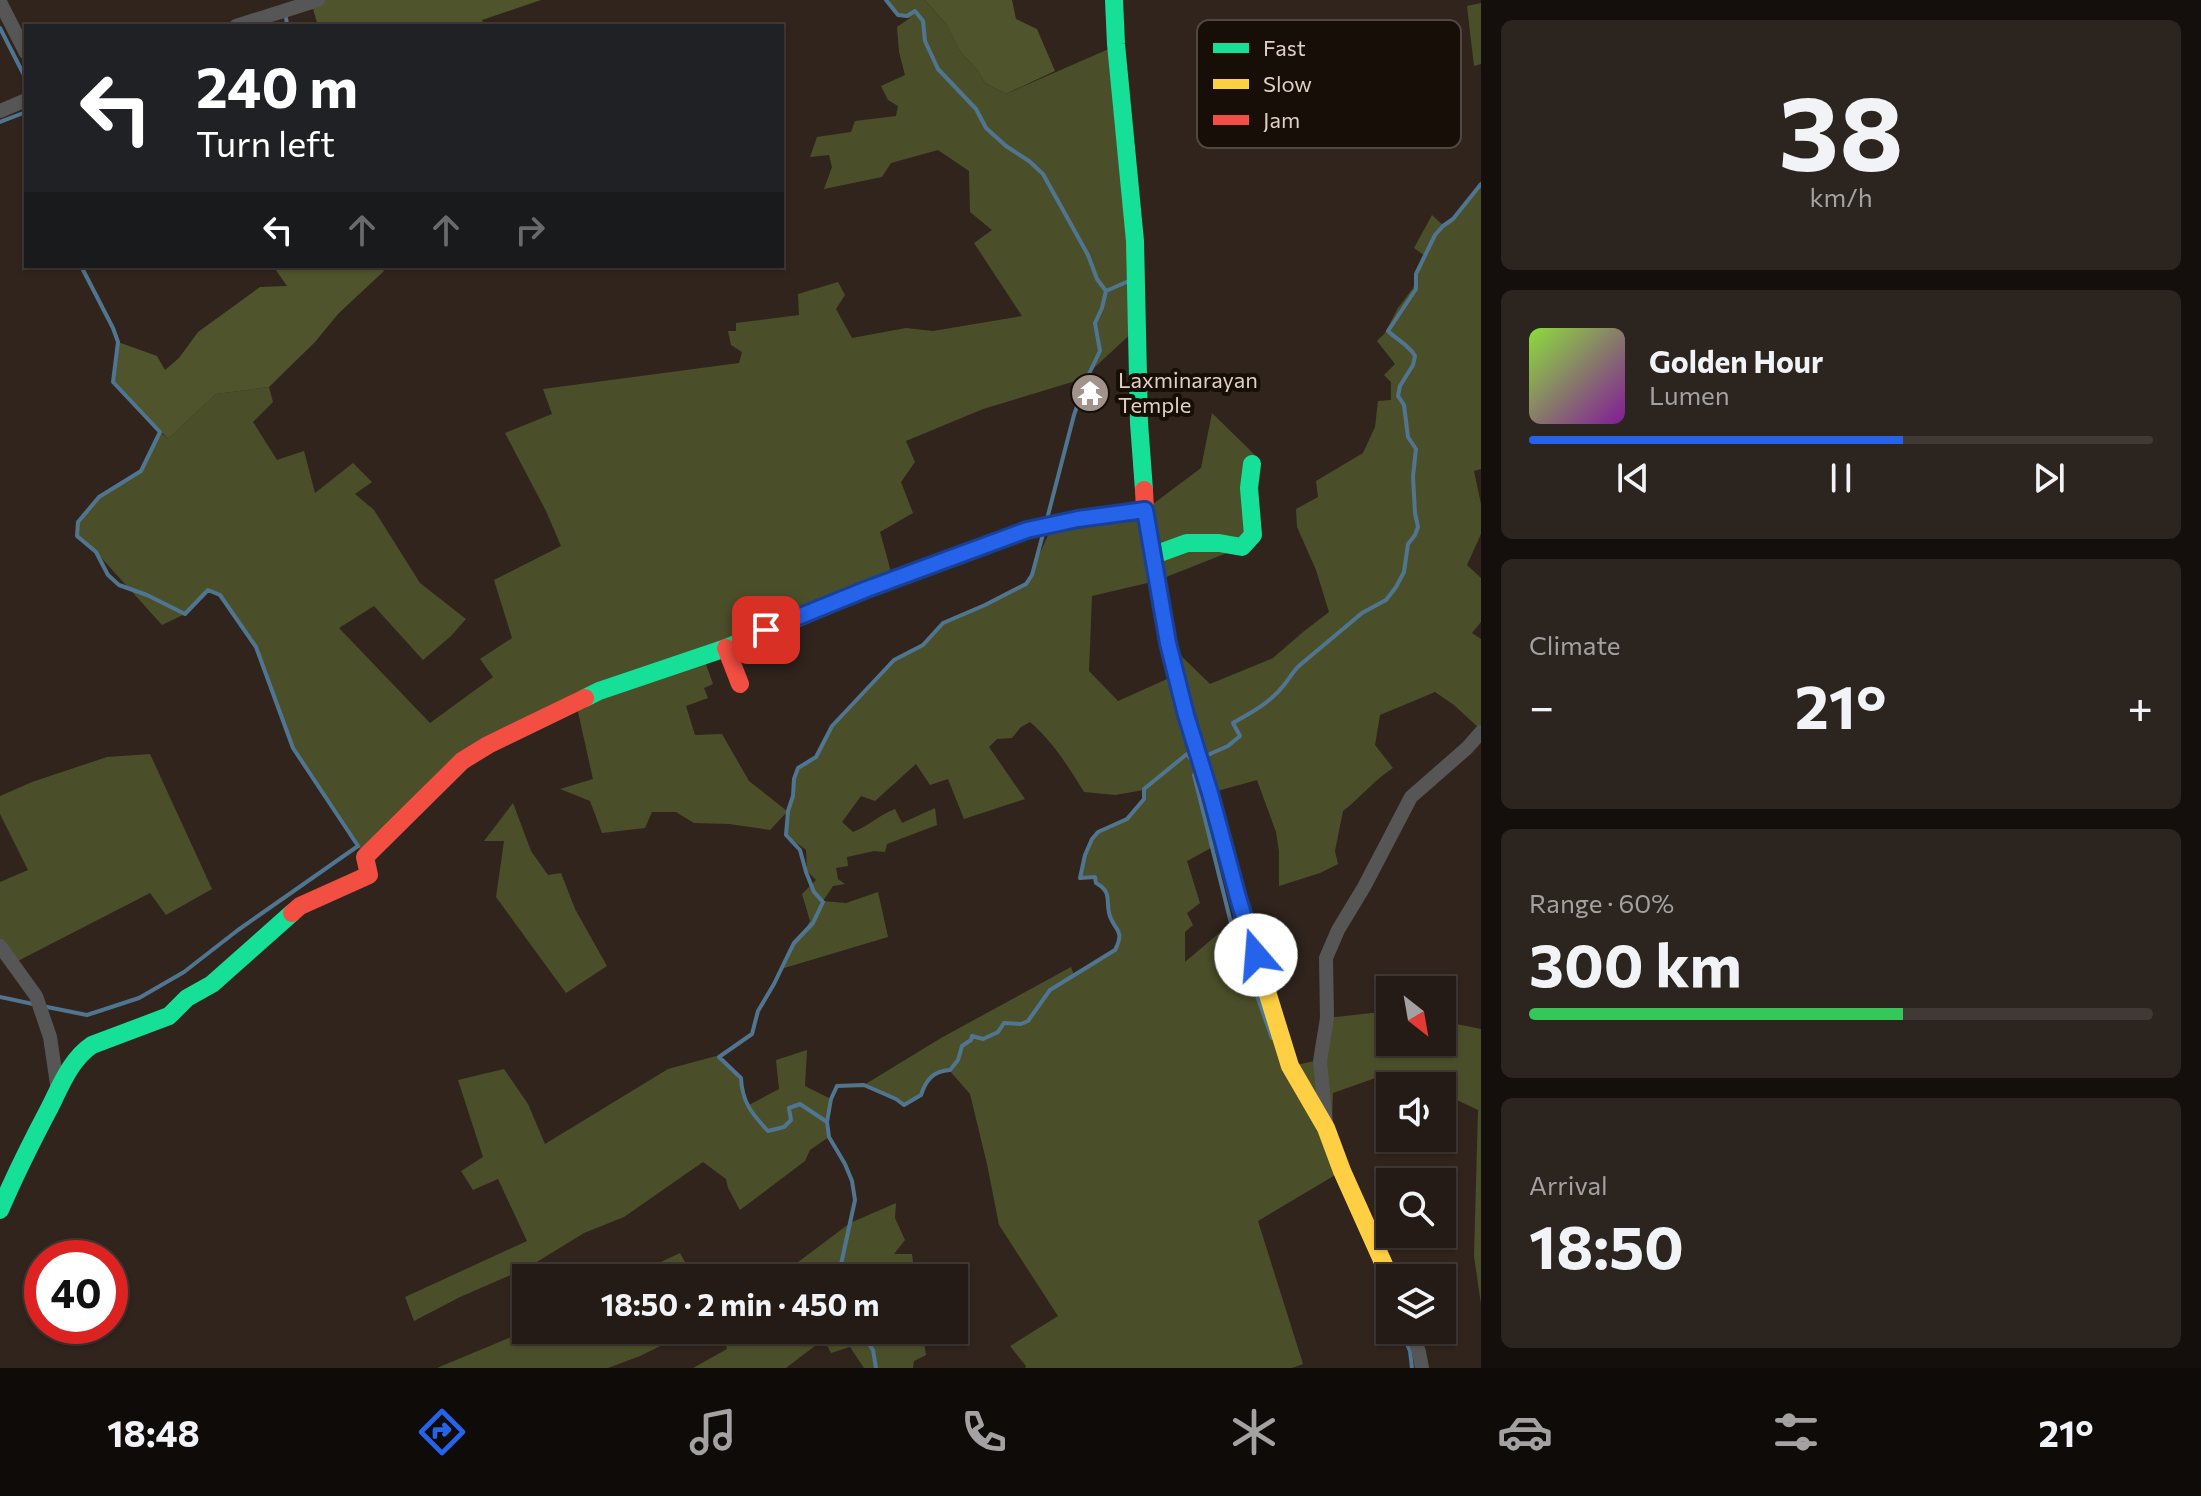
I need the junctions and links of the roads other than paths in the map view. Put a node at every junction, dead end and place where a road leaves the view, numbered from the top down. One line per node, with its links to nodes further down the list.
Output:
1 (318, 0): 4 (street)
2 (1114, 0): 9 (street)
3 (0, 2): 5 (street)
4 (242, 24)
5 (24, 49)
6 (24, 101): 7 (street)
7 (0, 111)
8 (1252, 464): 10 (street)
9 (1145, 510): 10 (street); 11 (street)
10 (1154, 555): 16 (street)
11 (726, 648): 12 (street); 15 (street)
12 (740, 684)
13 (1481, 732): 16 (street)
14 (0, 946): 15 (street)
15 (58, 1091): 17 (street)
16 (1326, 1128): 18 (street)
17 (0, 1210)
18 (1384, 1264)
19 (1416, 1344): 20 (street)
20 (1422, 1368)

